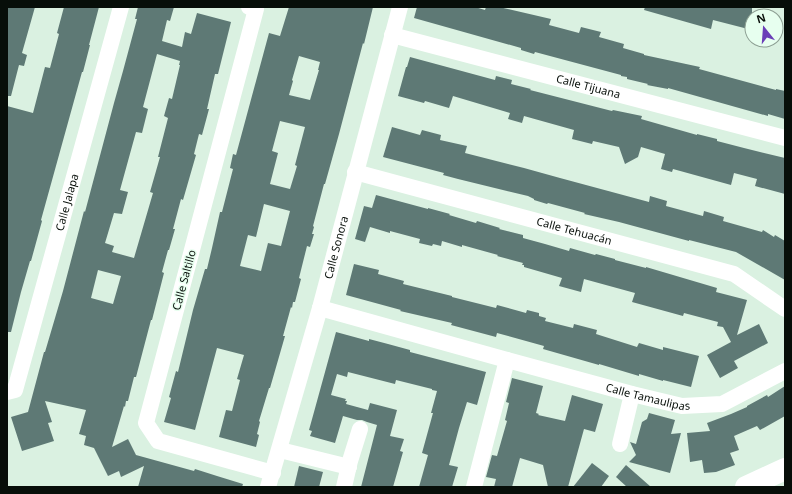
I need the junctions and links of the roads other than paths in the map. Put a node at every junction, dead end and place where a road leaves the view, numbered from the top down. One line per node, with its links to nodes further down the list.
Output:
1 (121, 7): 11 (street, Calle Jalapa)
2 (249, 7): 18 (street, Calle Saltillo)
3 (400, 7): 4 (street, Calle Sonora)
4 (392, 35): 5 (street, Calle Tijuana); 6 (street, Calle Sonora)
5 (785, 138)
6 (355, 172): 7 (street, Calle Sonora); 8 (street, Calle Tehuacán)
7 (320, 308): 9 (street, Calle Tamaulipas); 15 (street, Calle Sonora)
8 (785, 310)
9 (507, 360): 12 (street, Calle Tamaulipas); 20 (street)
10 (785, 371): 12 (street, Calle Tamaulipas)
11 (7, 392)
12 (632, 394): 14 (street)
13 (360, 429): 16 (street)
14 (620, 444)
15 (280, 450): 16 (street); 18 (street, Calle Sonora)
16 (349, 467): 19 (street)
17 (785, 469): 21 (street)
18 (270, 480)
19 (344, 487)
20 (474, 487)
21 (746, 487)

